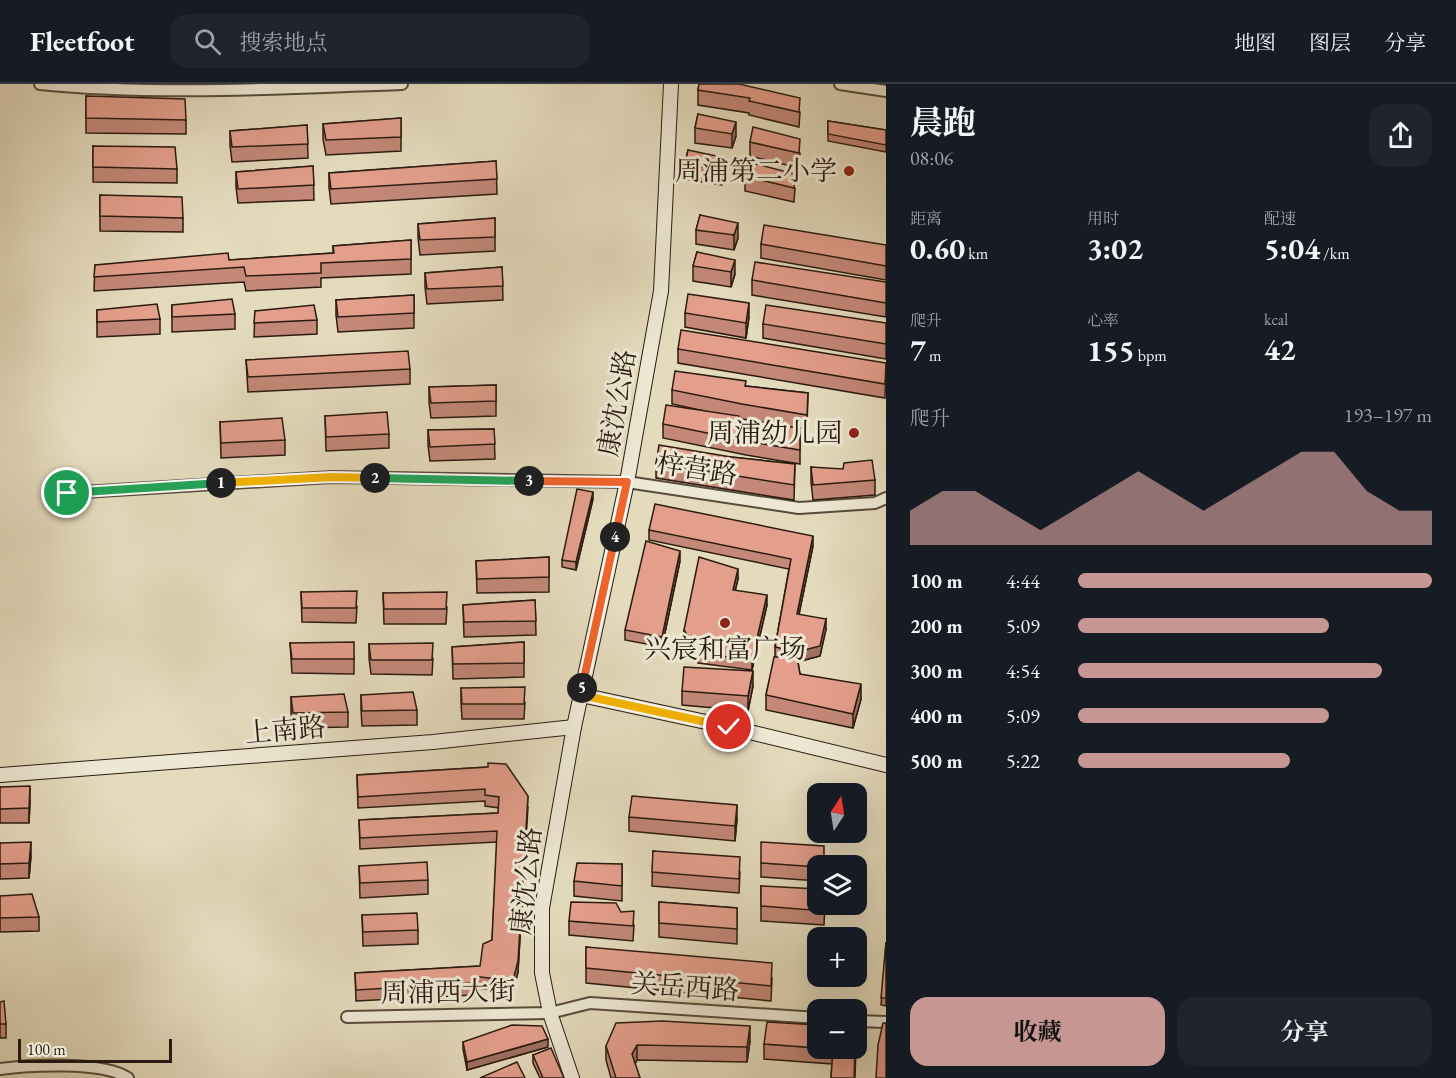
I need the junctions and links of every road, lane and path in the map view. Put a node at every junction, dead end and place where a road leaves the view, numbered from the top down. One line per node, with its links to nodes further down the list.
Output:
1 (40, 84): 2 (street)
2 (402, 84)
3 (671, 84): 6 (street, 康沈公路)
4 (840, 84): 5 (street)
5 (886, 91)
6 (627, 482): 7 (street, 梓营路); 8 (street, 梓营路); 9 (street, 康沈公路)
7 (67, 493)
8 (886, 498)
9 (581, 695): 10 (street, 康沈公路); 11 (street)
10 (574, 727): 12 (street, 上南路); 13 (street, 康沈公路)
11 (886, 765)
12 (0, 775)
13 (550, 1013): 14 (street, 周浦西大街); 15 (street, 关岳西路); 20 (street, 康沈公路)
14 (347, 1017)
15 (807, 1017)
16 (867, 1021): 17 (street)
17 (886, 1022)
18 (0, 1069): 19 (street)
19 (128, 1078)
20 (572, 1078)

